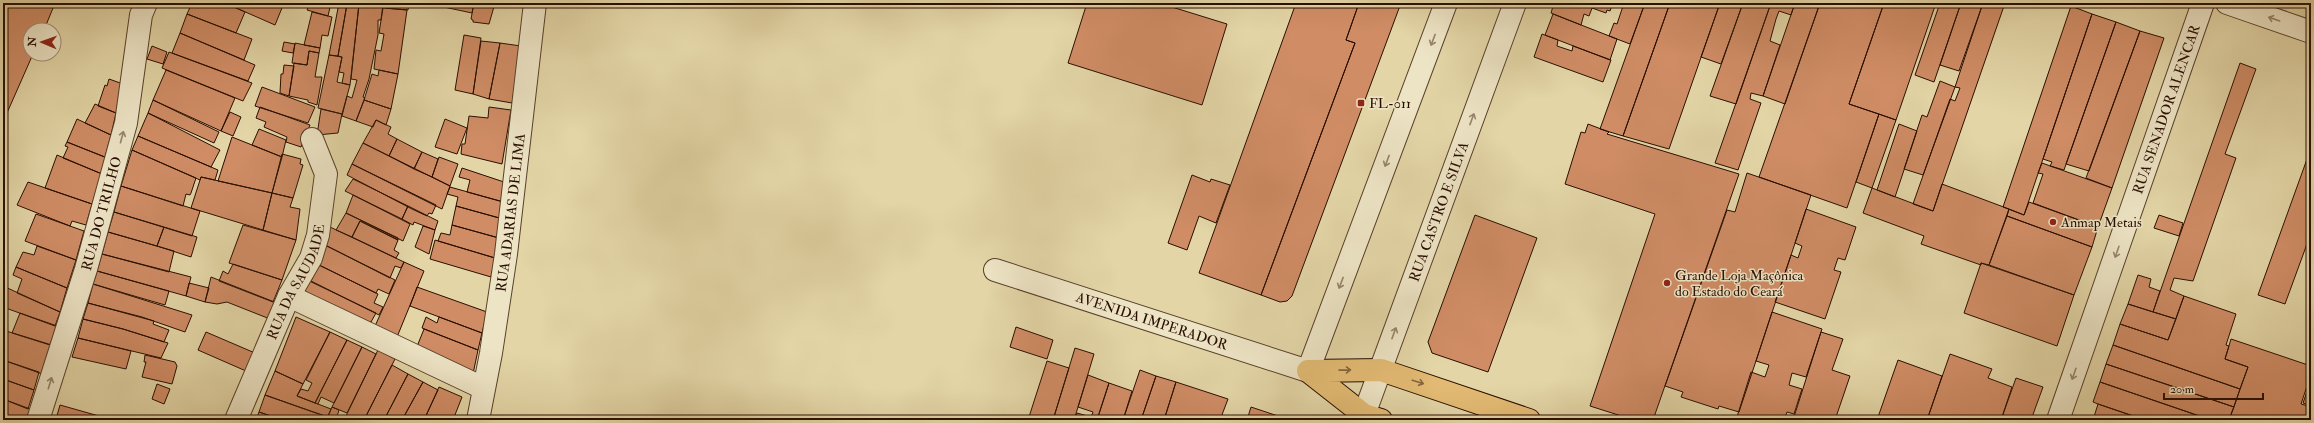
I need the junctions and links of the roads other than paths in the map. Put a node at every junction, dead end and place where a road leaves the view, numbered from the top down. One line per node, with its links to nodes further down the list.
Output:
1 (535, 3): 13 (street, RUA ADARIAS DE LIMA)
2 (1446, 3): 12 (street, one-way to 12)
3 (1515, 3): 11 (street, RUA CASTRO E SILVA, one-way to 3)
4 (2202, 3): 19 (street, RUA SENADOR ALENCAR, one-way to 19)
5 (2227, 3): 7 (street, one-way to 5)
6 (143, 9): 15 (street, RUA DO TRILHO, one-way to 6)
7 (2311, 32)
8 (312, 139): 10 (street, RUA DA SAUDADE)
9 (995, 270): 12 (street, AVENIDA IMPERADOR)
10 (289, 296): 13 (street); 16 (street, RUA DA SAUDADE)
11 (1381, 370): 12 (main road, AVENIDA IMPERADOR, one-way to 11); 14 (street, RUA CASTRO E SILVA); 18 (main road, AVENIDA IMPERADOR, one-way to 18)
12 (1308, 371): 14 (main road, AVENIDA IMPERADOR)
13 (483, 388): 17 (street, RUA ADARIAS DE LIMA)
14 (1369, 418)
15 (38, 420)
16 (236, 420)
17 (478, 420)
18 (1529, 420)
19 (2058, 420)

